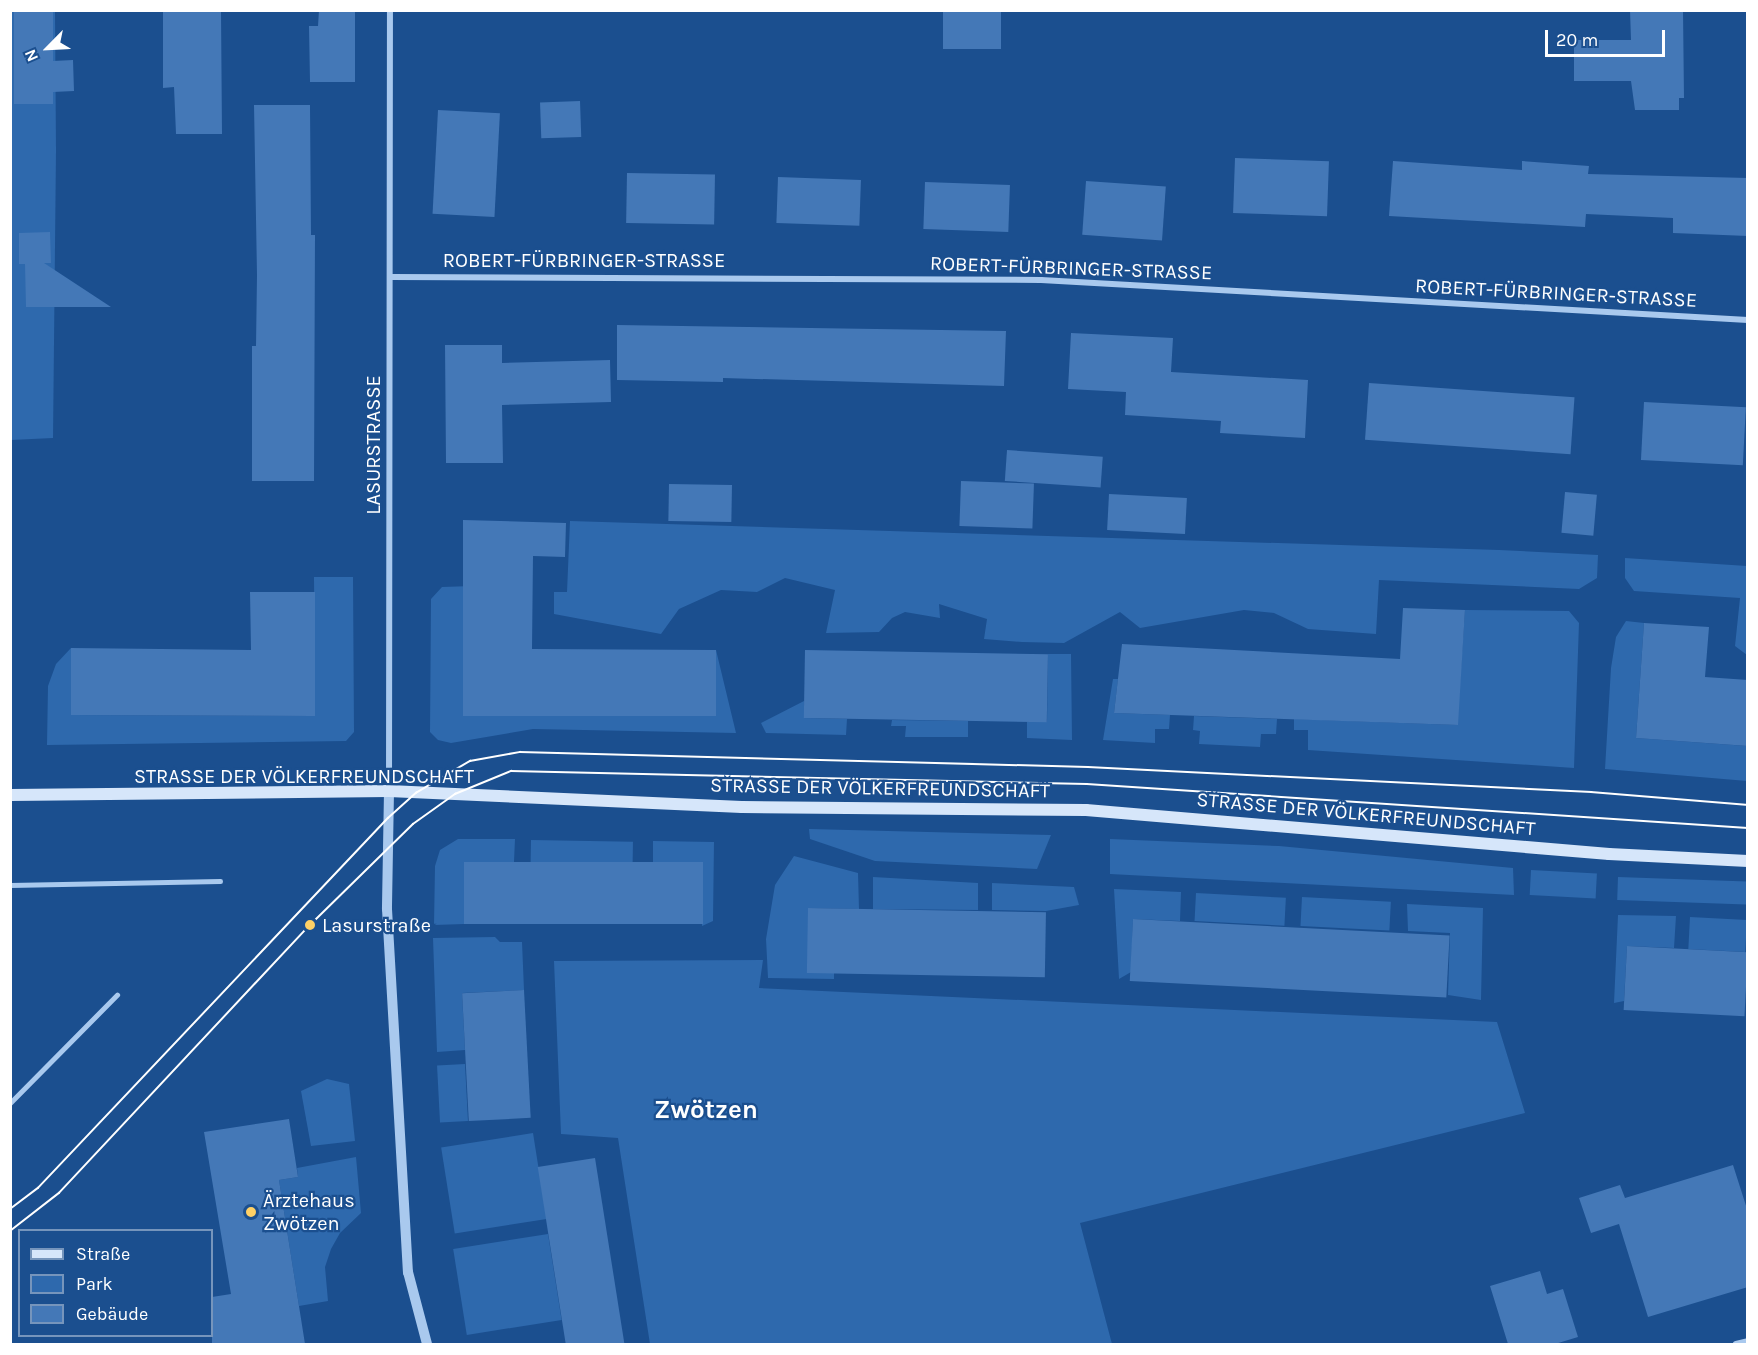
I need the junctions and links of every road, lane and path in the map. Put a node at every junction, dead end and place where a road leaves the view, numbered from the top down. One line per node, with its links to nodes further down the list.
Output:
1 (390, 10): 2 (street, LASURSTRASSE)
2 (392, 276): 3 (street, ROBERT-FÜRBRINGER-STRASSE); 4 (street, LASURSTRASSE)
3 (1748, 320)
4 (389, 791): 5 (main road, STRASSE DER VÖLKERFREUNDSCHAFT); 6 (main road, STRASSE DER VÖLKERFREUNDSCHAFT); 12 (street, LASURSTRASSE)
5 (10, 795)
6 (1748, 861)
7 (220, 881): 8 (lane)
8 (10, 885)
9 (117, 995): 10 (lane)
10 (10, 1102)
11 (1748, 1341): 13 (street)
12 (427, 1344)
13 (1736, 1344)

